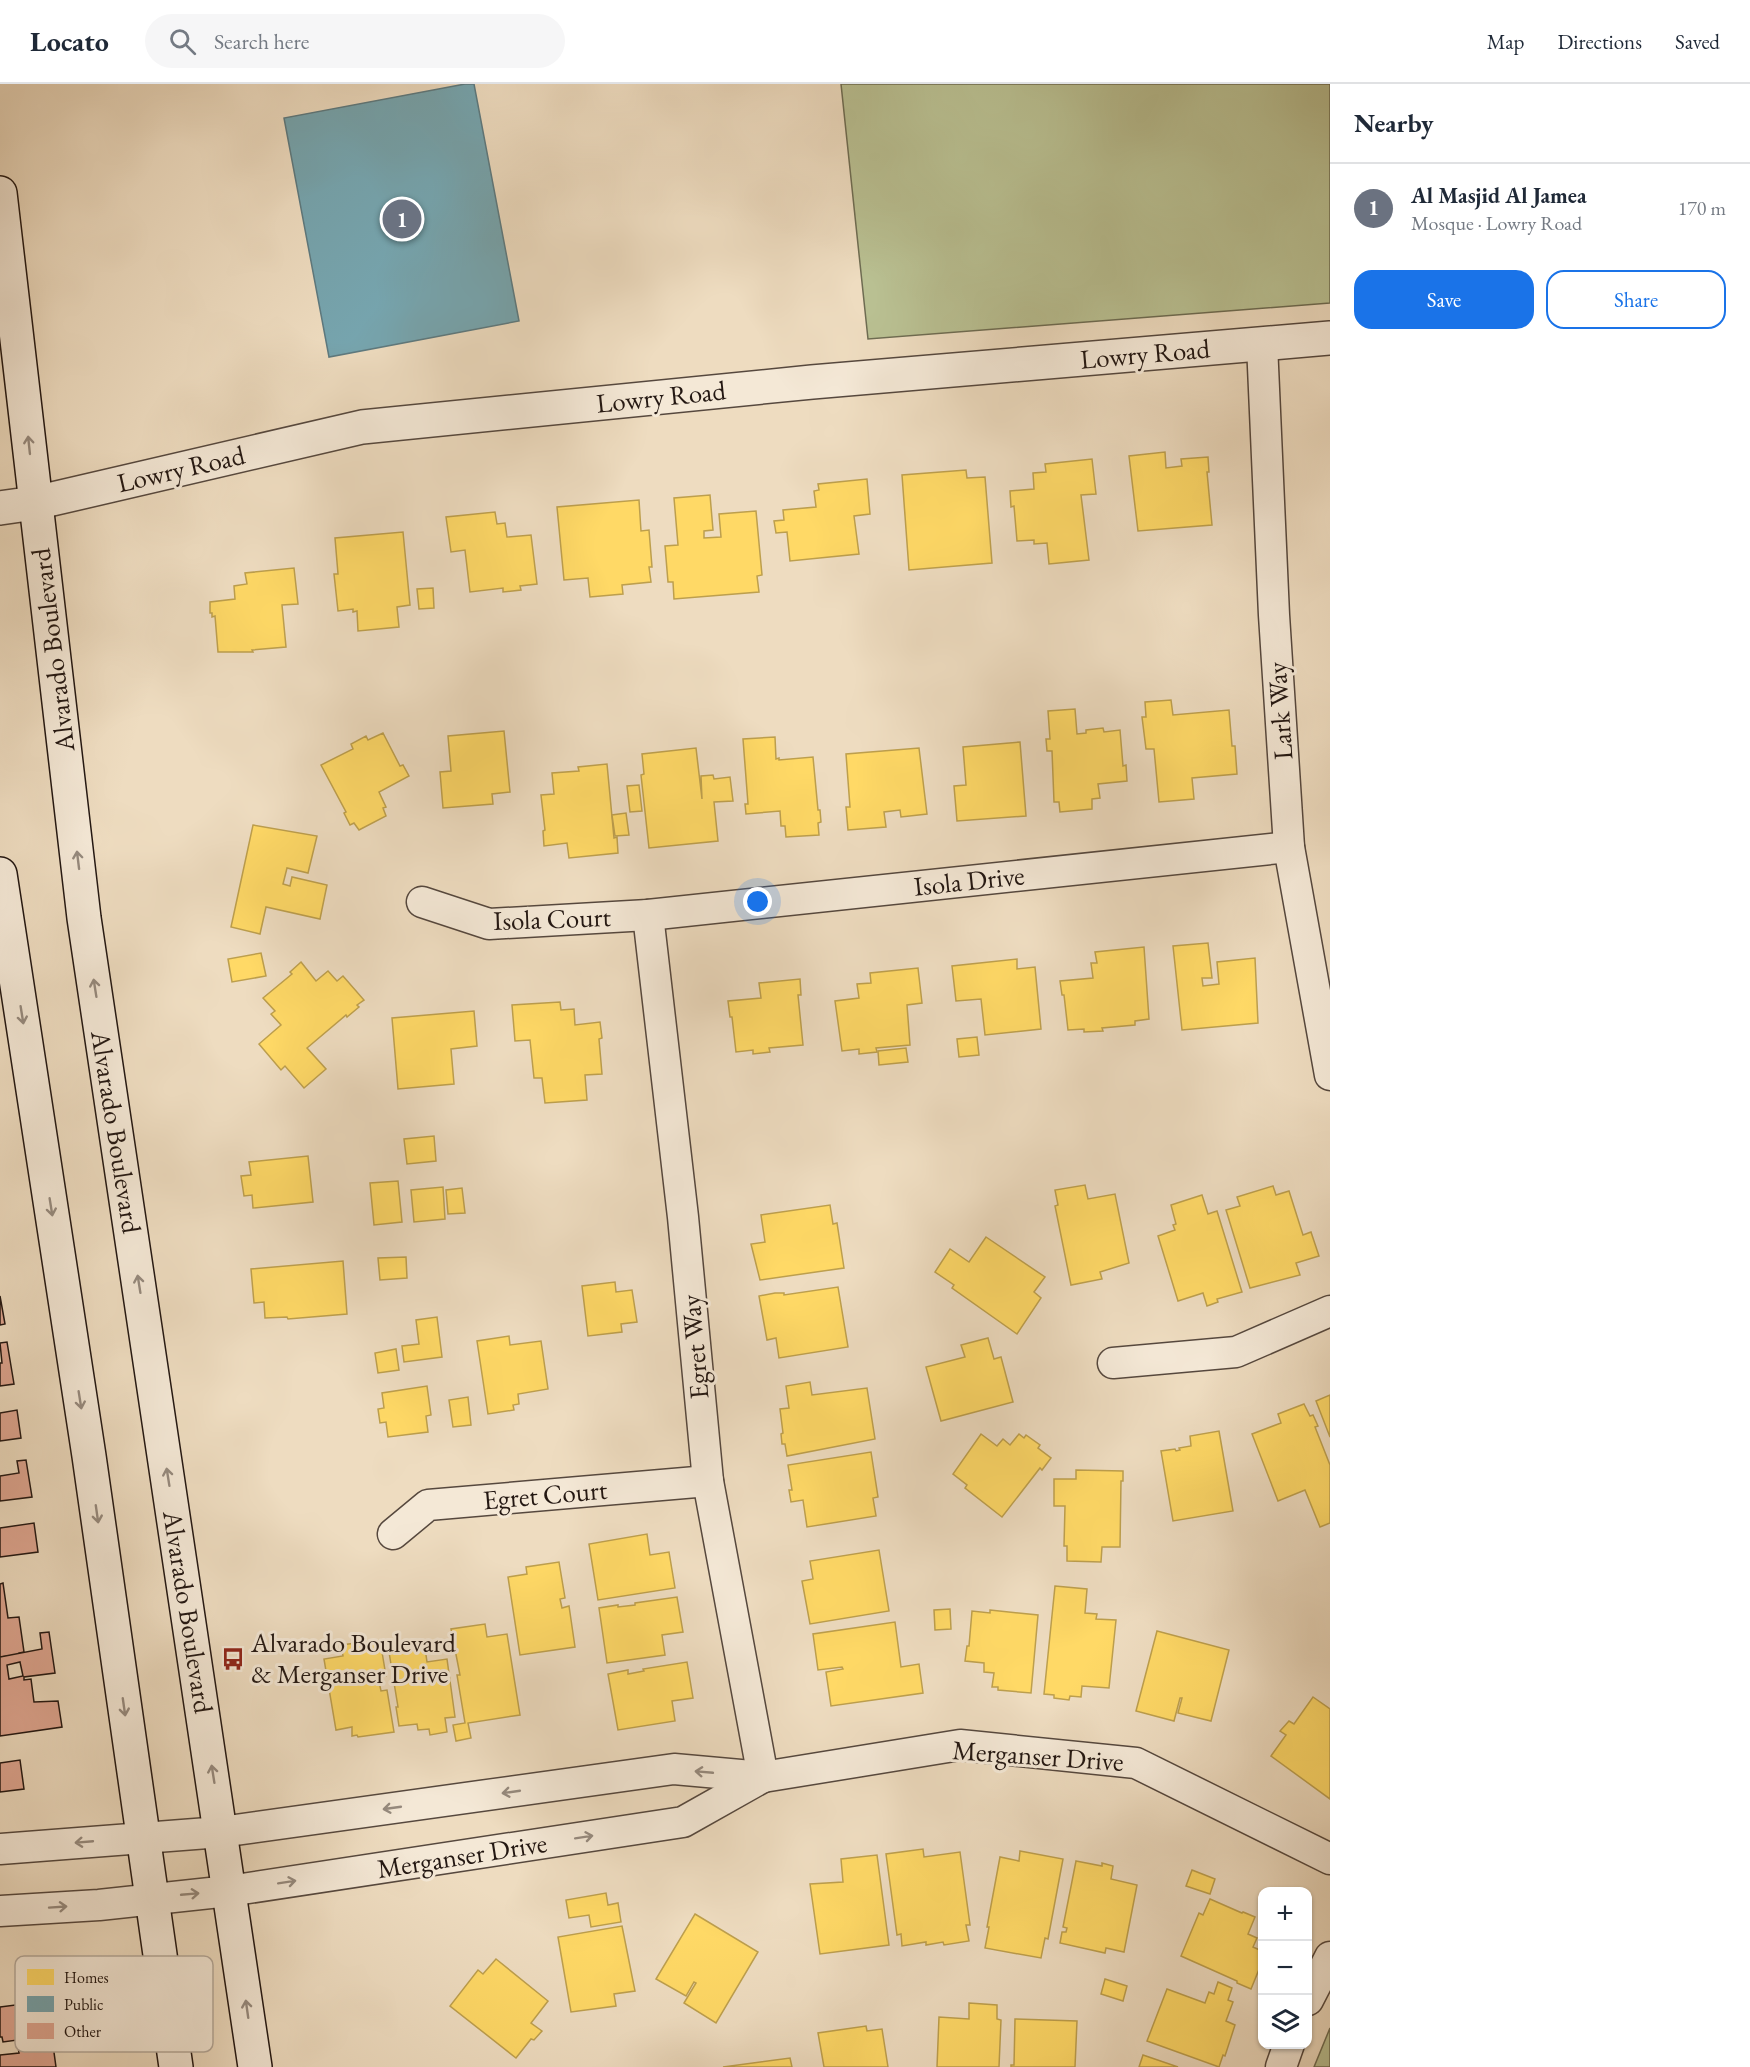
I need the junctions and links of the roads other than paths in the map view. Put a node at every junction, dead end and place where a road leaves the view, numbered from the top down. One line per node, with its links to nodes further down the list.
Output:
1 (0, 193): 4 (main road, Alvarado Boulevard, one-way to 1)
2 (1330, 338): 3 (main road, Lowry Road)
3 (1262, 344): 4 (main road, Lowry Road); 6 (street, Lark Way)
4 (35, 503): 5 (main road, Lowry Road); 16 (main road, Alvarado Boulevard, one-way to 4)
5 (0, 508)
6 (1289, 847): 9 (street, Isola Drive); 10 (street, Lark Way)
7 (0, 874): 17 (main road, one-way to 17)
8 (423, 902): 9 (street, Isola Court)
9 (648, 915): 13 (street, Egret Way)
10 (1330, 1075)
11 (1330, 1311): 12 (street)
12 (1113, 1363)
13 (708, 1481): 14 (street, Egret Court); 15 (street, Egret Way)
14 (393, 1534)
15 (763, 1777): 16 (street, Merganser Drive, one-way to 16); 19 (street, Merganser Drive); 20 (street, Merganser Drive, one-way to 15)
16 (221, 1832): 17 (street, Merganser Drive); 20 (main road, Alvarado Boulevard)
17 (142, 1837): 18 (street, Merganser Drive, one-way to 18); 21 (main road)
18 (0, 1849)
19 (1330, 1859)
20 (229, 1891): 21 (street, Merganser Drive, one-way to 20); 29 (main road, Alvarado Boulevard, one-way to 20)
21 (150, 1898): 22 (street, Merganser Drive, one-way to 21); 23 (main road)
22 (0, 1911)
23 (159, 1956)
24 (1330, 1957): 25 (street)
25 (1311, 1995)
26 (1288, 2049): 30 (street)
27 (174, 2052): 28 (main road)
28 (176, 2067)
29 (255, 2067)
30 (1281, 2067)

